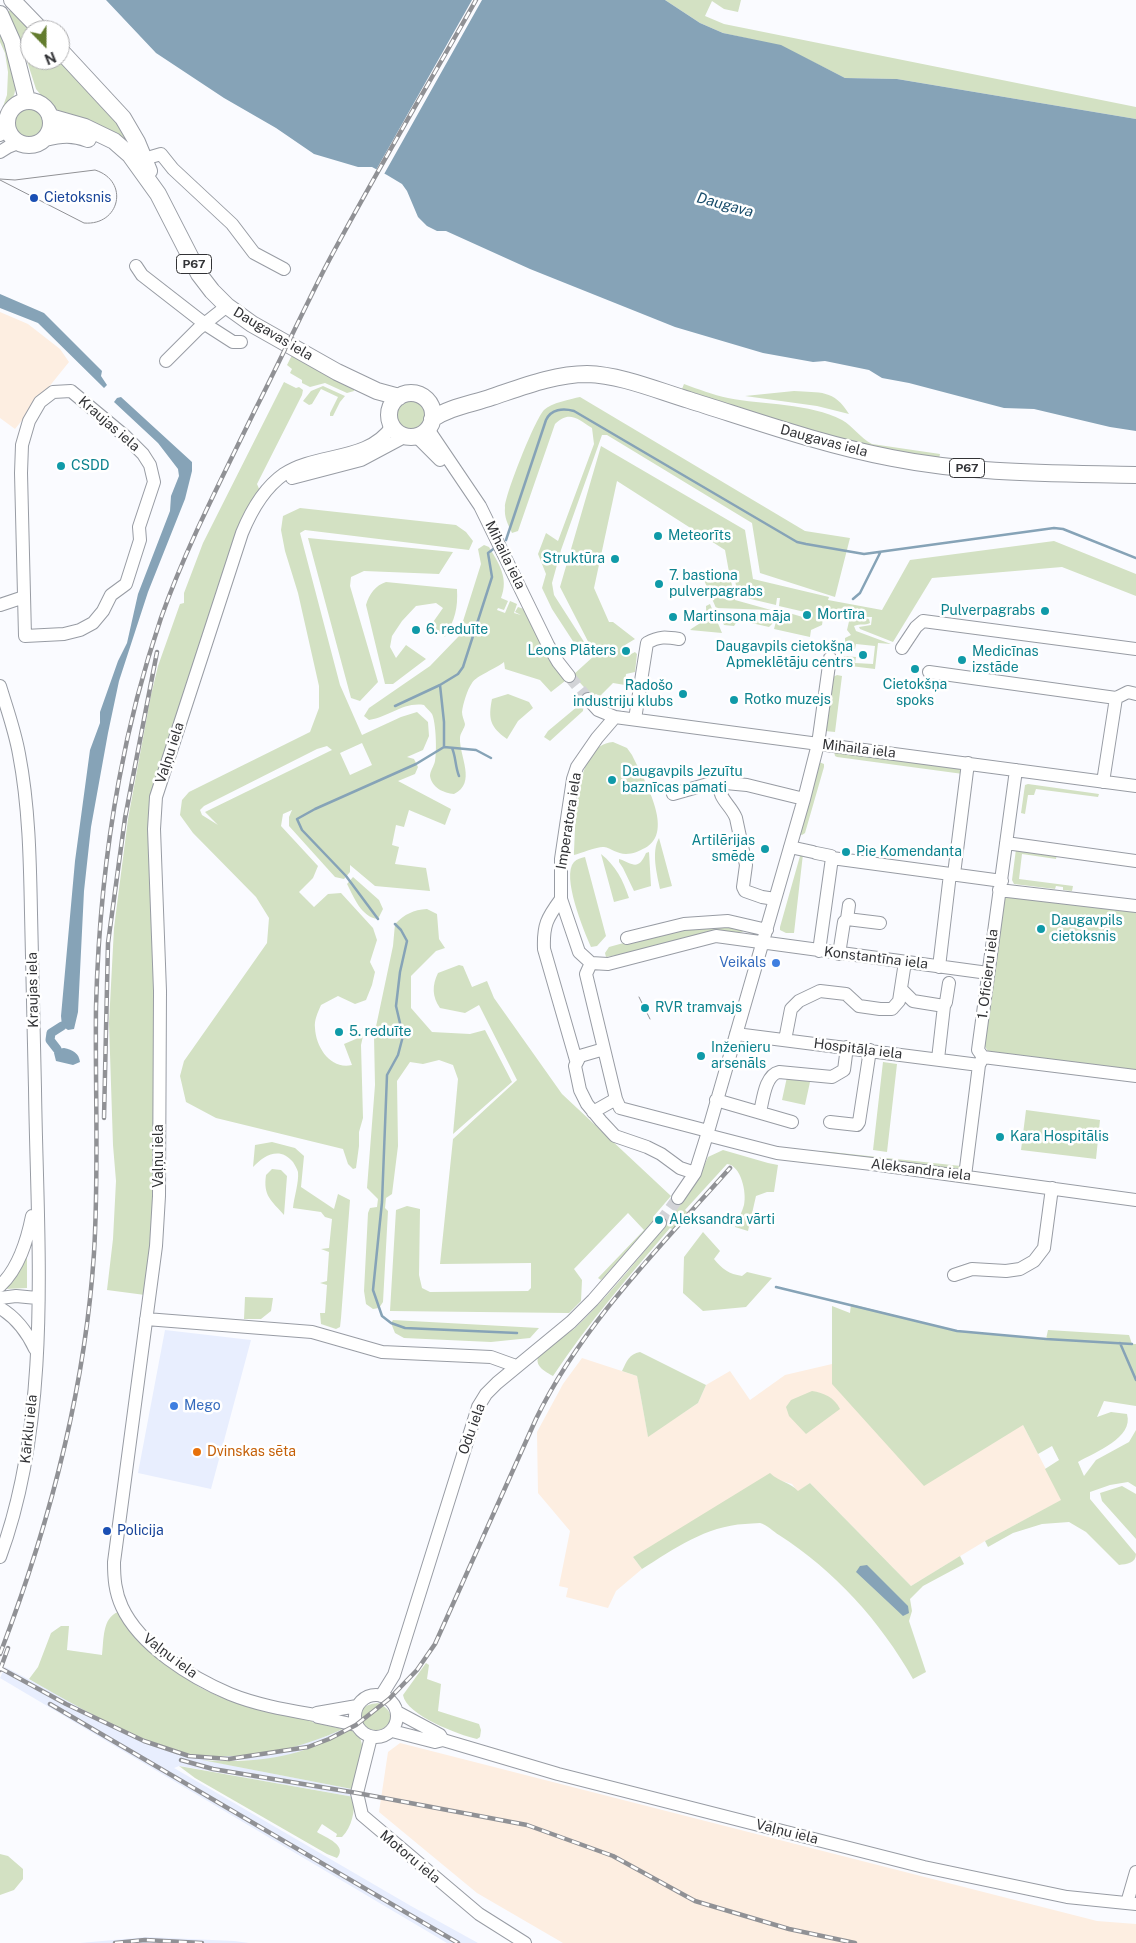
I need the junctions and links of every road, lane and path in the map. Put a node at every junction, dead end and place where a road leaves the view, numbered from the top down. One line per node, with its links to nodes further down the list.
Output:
1 (12, 0): 3 (main road)
2 (0, 14): 5 (main road)
3 (31, 20)
4 (70, 61): 11 (main road)
5 (27, 100): 6 (main road, P67); 7 (main road)
6 (50, 117): 8 (main road); 11 (main road, Daugavas iela / P67)
7 (3, 130): 9 (main road)
8 (45, 138): 9 (main road, P67); 11 (main road, Daugavas iela / P67)
9 (18, 143): 10 (street)
10 (0, 152)
11 (139, 161): 13 (street); 14 (main road, Daugavas iela / P67)
12 (136, 266): 15 (street)
13 (284, 269)
14 (227, 306): 15 (street); 18 (main road, Daugavas iela / P67)
15 (205, 324): 16 (street); 17 (street)
16 (241, 342)
17 (166, 361)
18 (338, 372): 19 (main road, Daugavas iela / P67); 20 (main road, Daugavas iela / P67)
19 (399, 397): 20 (main road); 21 (main road, P67)
20 (390, 419): 21 (main road, P67); 23 (street, Vaļņu iela)
21 (422, 425): 22 (main road, Daugavas iela / P67); 23 (street, Vaļņu iela); 31 (street, Mihaila iela)
22 (1136, 475)
23 (265, 493): 98 (street, Vaļņu iela)
24 (0, 596): 25 (street)
25 (12, 601): 25 (street, Kraujas iela)
26 (680, 639): 37 (street)
27 (902, 648): 28 (street)
28 (1136, 649)
29 (830, 658): 38 (street)
30 (929, 672): 34 (street)
31 (569, 676)
32 (0, 686): 88 (street, Kraujas iela)
33 (1136, 694): 34 (street)
34 (1116, 698): 41 (street)
35 (588, 699): 36 (street, Mihaila iela)
36 (615, 717): 37 (street, Mihaila iela); 52 (street, Imperatora iela)
37 (635, 719): 38 (street, Mihaila iela)
38 (818, 744): 39 (street, Mihaila iela); 45 (street)
39 (968, 763): 40 (street, Mihaila iela); 50 (street)
40 (1016, 770): 41 (street, Mihaila iela); 46 (street, 1. Oficieru iela)
41 (1103, 782): 43 (street, Mihaila iela)
42 (720, 783): 44 (street); 45 (street); 53 (street)
43 (1136, 786)
44 (673, 794)
45 (804, 799): 47 (street)
46 (1006, 843): 49 (street); 51 (street, 1. Oficieru iela)
47 (790, 847): 48 (street); 53 (street)
48 (832, 858): 50 (street); 61 (street)
49 (1136, 861)
50 (952, 874): 51 (street); 65 (street)
51 (1000, 885): 55 (street); 66 (street, 1. Oficieru iela)
52 (561, 899): 64 (street, Imperatora iela); 76 (street)
53 (775, 899): 58 (street)
54 (849, 905): 56 (street)
55 (1136, 906)
56 (847, 919): 57 (street); 62 (street)
57 (880, 923)
58 (767, 930): 59 (street); 60 (street)
59 (627, 938)
60 (763, 943): 61 (street, Konstantīna iela); 64 (street); 70 (street)
61 (819, 951): 62 (street, Konstantīna iela)
62 (839, 954): 63 (street, Konstantīna iela)
63 (905, 962): 65 (street, Konstantīna iela); 68 (street)
64 (591, 963): 73 (street)
65 (939, 966): 66 (street, Konstantīna iela)
66 (988, 973): 77 (street, 1. Oficieru iela)
67 (949, 983): 69 (street)
68 (901, 989): 69 (street); 71 (street)
69 (944, 1006): 75 (street)
70 (736, 1034): 71 (street, Hospitāļa iela); 80 (street)
71 (785, 1040): 72 (street, Hospitāļa iela)
72 (847, 1047): 74 (street, Hospitāļa iela); 82 (street)
73 (604, 1049): 76 (street); 79 (street)
74 (870, 1050): 75 (street, Hospitāļa iela); 84 (street)
75 (938, 1059): 77 (street, Hospitāļa iela)
76 (576, 1060): 81 (street)
77 (981, 1061): 78 (street, Hospitāļa iela); 87 (street, 1. Oficieru iela)
78 (1136, 1076)
79 (616, 1098): 81 (street); 85 (street, Aleksandra iela)
80 (716, 1100): 82 (street); 85 (street)
81 (593, 1112): 86 (street)
82 (760, 1112): 83 (street)
83 (792, 1122)
84 (830, 1122)
85 (708, 1133): 86 (street); 87 (street, Aleksandra iela)
86 (696, 1173): 90 (street)
87 (965, 1176): 89 (street, Aleksandra iela)
88 (37, 1187): 94 (street); 96 (street, Kraujas iela)
89 (1052, 1188): 91 (street, Aleksandra iela); 93 (street)
90 (678, 1198)
91 (1136, 1200)
92 (660, 1223): 100 (street, Odu iela)
93 (954, 1275)
94 (0, 1286)
95 (0, 1298): 96 (street)
96 (37, 1298): 99 (street, Kārklu iela)
97 (0, 1308): 99 (street)
98 (152, 1319): 100 (street); 105 (street, Vaļņu iela)
99 (36, 1351): 101 (street, Kārklu iela)
100 (516, 1366): 102 (street, Odu iela)
101 (0, 1557)
102 (381, 1696): 103 (street); 104 (street)
103 (357, 1706): 105 (street); 106 (street)
104 (397, 1712): 107 (street); 109 (street)
105 (315, 1715): 106 (street, Vaļņu iela)
106 (356, 1725): 108 (street)
107 (392, 1731): 108 (street); 109 (street)
108 (371, 1737): 112 (street, Motoru iela)
109 (443, 1740): 111 (street, Vaļņu iela)
110 (1136, 1872): 111 (street)
111 (1132, 1903)
112 (525, 1943)

